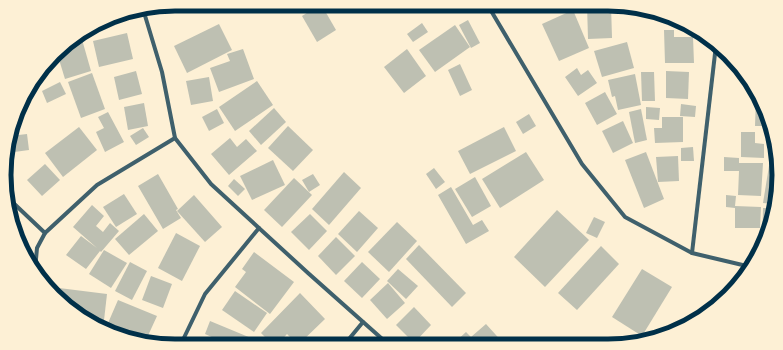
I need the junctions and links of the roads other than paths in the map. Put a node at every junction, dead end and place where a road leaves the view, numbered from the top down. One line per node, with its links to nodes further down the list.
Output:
1 (491, 11): 8 (street)
2 (144, 14): 4 (street)
3 (715, 51): 8 (street)
4 (175, 138): 6 (street); 7 (street)
5 (13, 203): 7 (street)
6 (259, 228): 11 (street); 12 (street)
7 (45, 233): 9 (street)
8 (692, 253): 10 (street)
9 (36, 261)
10 (744, 265)
11 (363, 322): 13 (street); 14 (street)
12 (183, 339)
13 (349, 339)
14 (382, 339)

